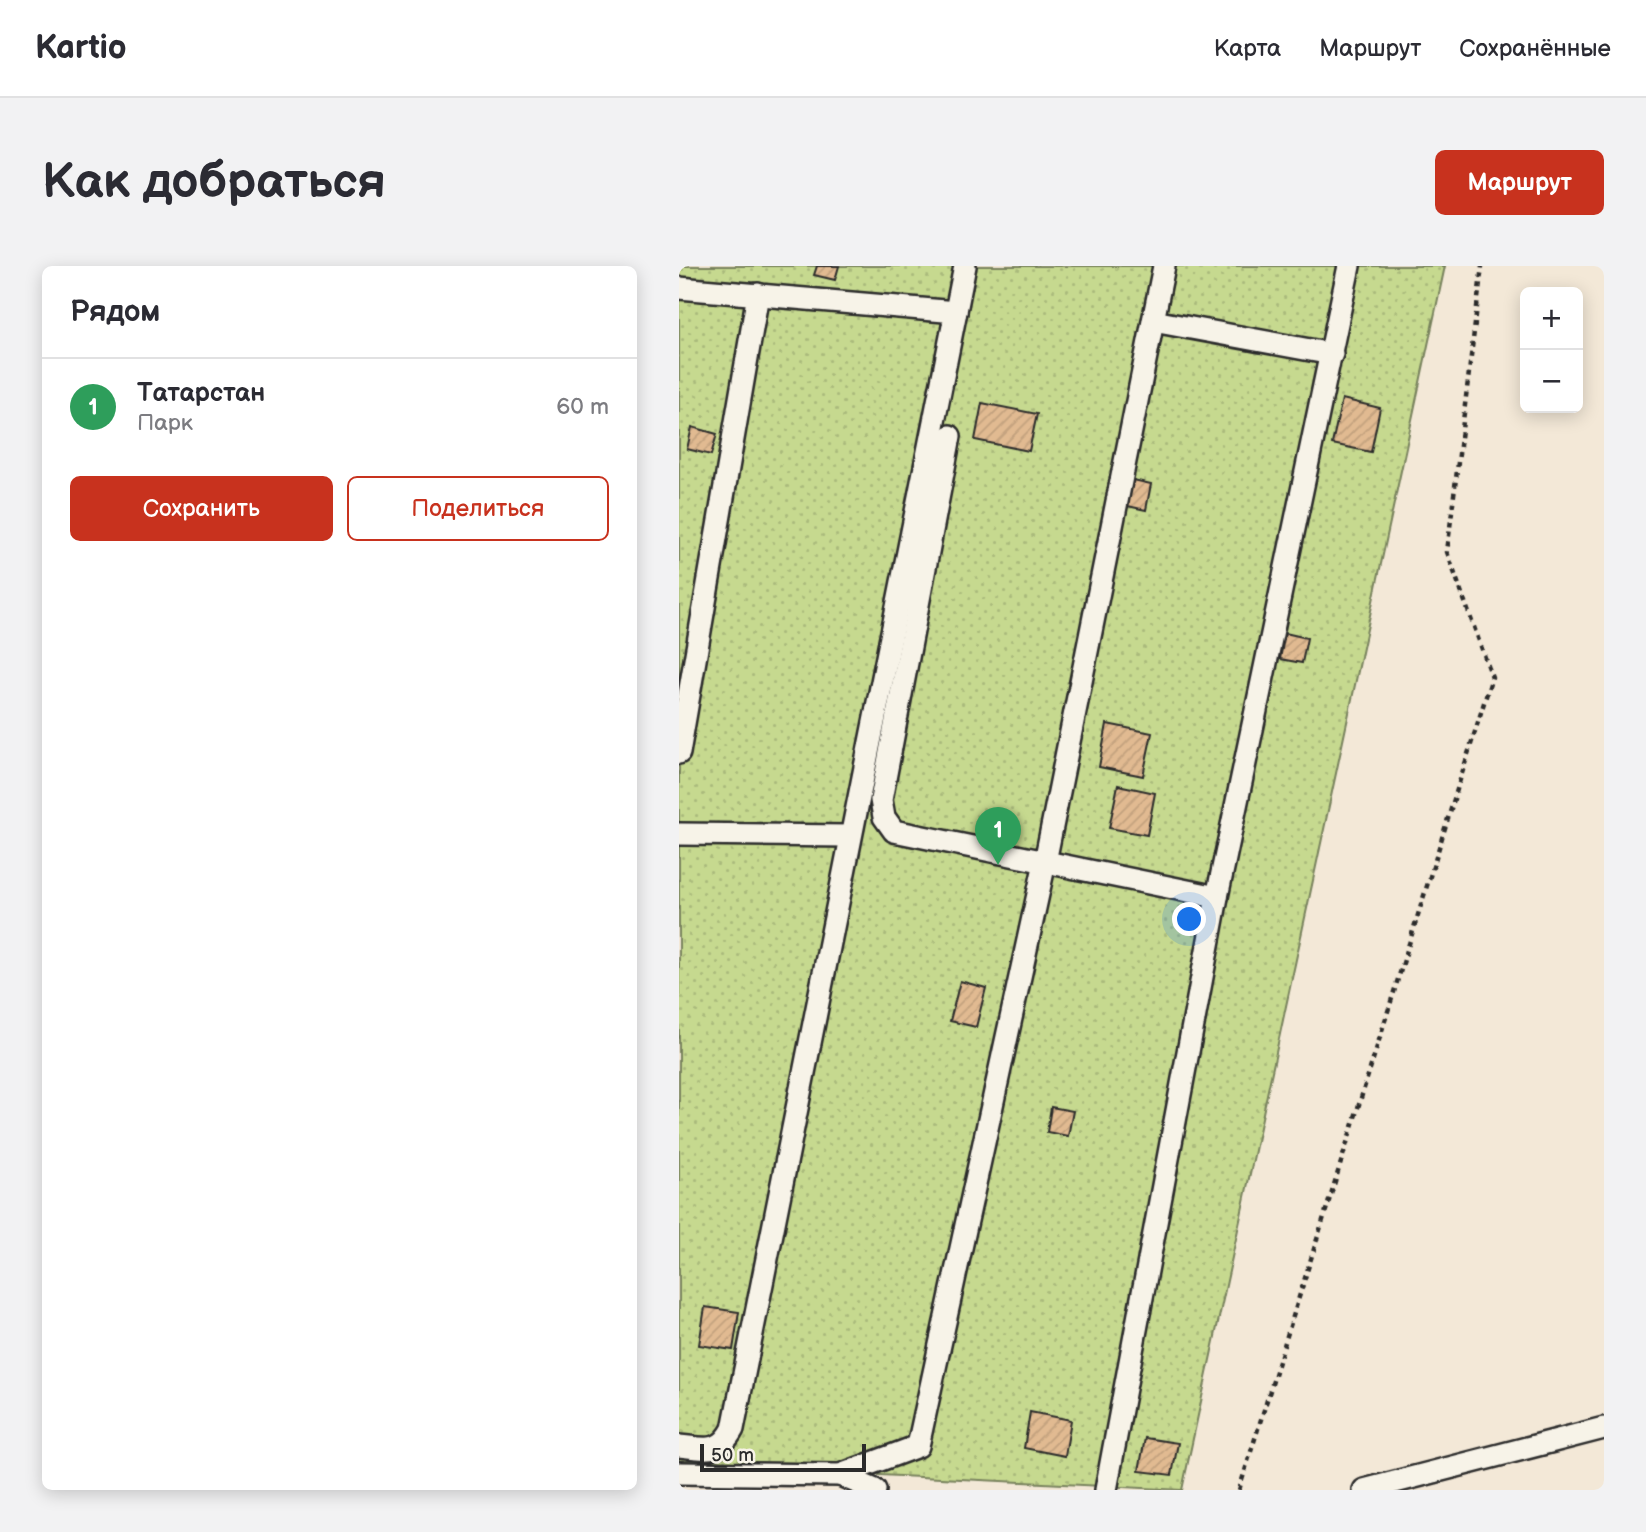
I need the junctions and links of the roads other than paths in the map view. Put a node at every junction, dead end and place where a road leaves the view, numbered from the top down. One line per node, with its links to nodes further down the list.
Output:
1 (965, 266): 6 (lane)
2 (1164, 266): 7 (lane)
3 (1349, 266): 8 (lane)
4 (679, 288): 5 (lane)
5 (758, 294): 6 (lane); 10 (lane)
6 (956, 312): 12 (lane)
7 (1153, 321): 8 (lane); 13 (lane)
8 (1332, 354): 14 (lane)
9 (950, 436): 13 (lane)
10 (679, 753)
11 (679, 834): 12 (lane)
12 (849, 836): 16 (lane)
13 (1045, 862): 14 (lane); 18 (lane)
14 (1217, 897): 20 (lane)
15 (1604, 1428): 21 (lane)
16 (679, 1446)
17 (679, 1473): 18 (lane)
18 (840, 1475): 19 (lane)
19 (875, 1490)
20 (1107, 1490)
21 (1364, 1490)

